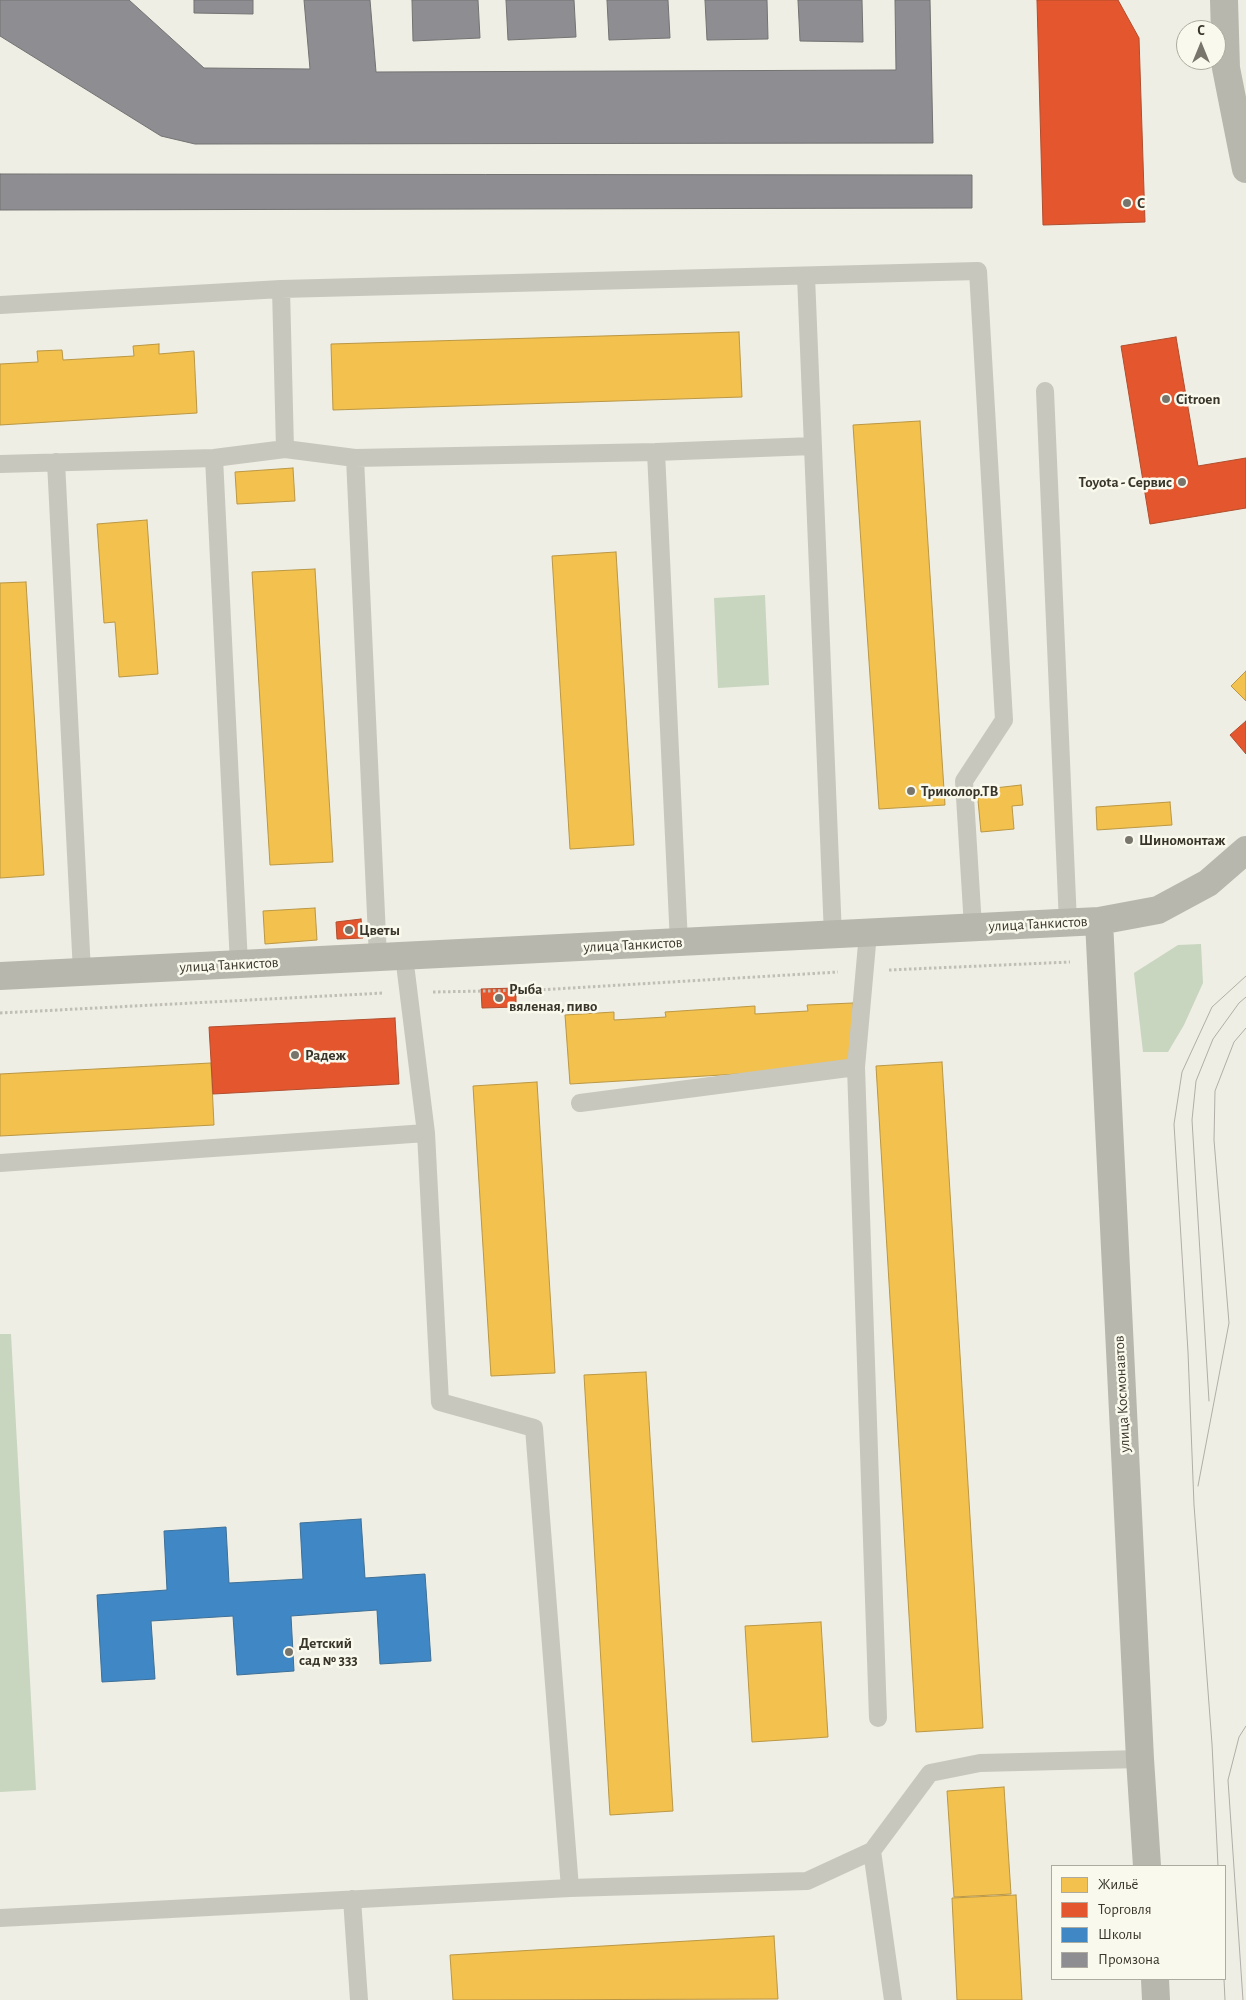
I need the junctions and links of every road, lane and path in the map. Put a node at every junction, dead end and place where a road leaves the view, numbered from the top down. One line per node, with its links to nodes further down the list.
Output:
1 (1224, 0): 2 (main road)
2 (1246, 170)
3 (806, 276): 4 (lane); 7 (lane); 17 (lane)
4 (281, 289): 5 (lane); 8 (lane)
5 (0, 306)
6 (1045, 390): 16 (lane)
7 (813, 446): 9 (lane); 19 (lane)
8 (284, 449): 10 (lane); 11 (lane)
9 (656, 452): 11 (lane); 20 (lane)
10 (214, 458): 12 (lane); 23 (lane)
11 (355, 458): 21 (lane)
12 (56, 462): 13 (lane); 25 (lane)
13 (0, 464)
14 (1246, 850): 15 (main road, улица Танкистов)
15 (1099, 921): 16 (main road, улица Танкистов); 22 (main road, улица Космонавтов)
16 (1068, 923): 17 (main road, улица Танкистов)
17 (973, 927): 18 (main road, улица Танкистов)
18 (868, 933): 19 (main road, улица Танкистов); 24 (lane)
19 (833, 936): 20 (main road, улица Танкистов)
20 (679, 943): 21 (main road, улица Танкистов)
21 (391, 957): 23 (main road, улица Танкистов); 27 (lane)
22 (1100, 960): 24 (path); 34 (main road, улица Космонавтов)
23 (239, 964): 25 (main road, улица Танкистов)
24 (865, 971): 27 (path); 29 (lane)
25 (82, 972): 26 (main road, улица Танкистов)
26 (0, 976)
27 (408, 992): 28 (path); 31 (lane)
28 (0, 1013)
29 (856, 1067): 30 (lane); 33 (lane)
30 (580, 1103)
31 (426, 1134): 32 (lane); 37 (lane)
32 (0, 1162)
33 (878, 1718)
34 (1140, 1759): 35 (lane); 36 (main road, улица Космонавтов)
35 (872, 1851): 37 (lane); 42 (lane)
36 (1147, 1865)
37 (570, 1888): 38 (lane)
38 (352, 1899): 39 (lane); 41 (lane)
39 (0, 1918)
40 (1155, 1980): 43 (main road)
41 (359, 2000)
42 (893, 2000)
43 (1156, 2000)

